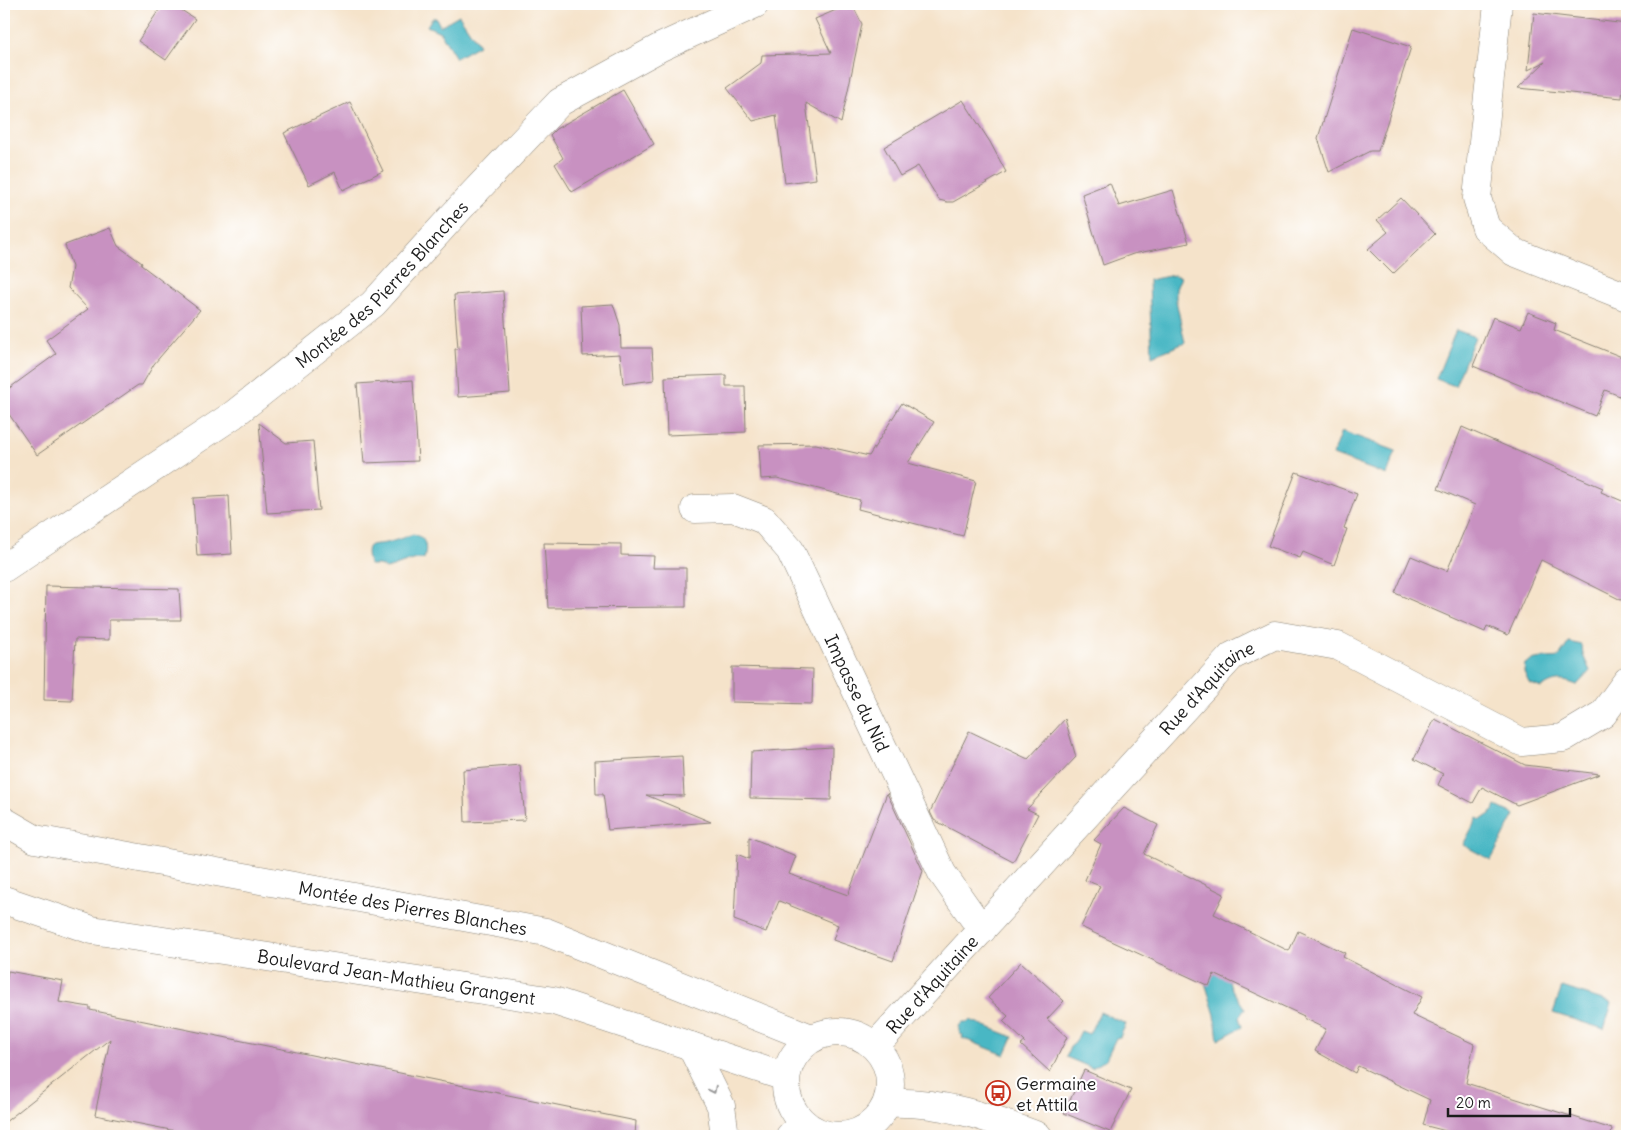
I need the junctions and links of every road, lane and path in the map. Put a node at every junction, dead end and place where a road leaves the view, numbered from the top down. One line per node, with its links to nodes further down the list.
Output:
1 (755, 4): 5 (street, Montée des Pierres Blanches)
2 (1498, 4): 3 (street)
3 (1627, 297)
4 (695, 509): 9 (street, Impasse du Nid)
5 (4, 568)
6 (1627, 681): 9 (street, Rue d'Aquitaine)
7 (4, 821): 10 (street, Montée des Pierres Blanches)
8 (4, 900): 11 (street, Boulevard Jean-Mathieu Grangent)
9 (982, 930): 12 (street, Rue d'Aquitaine)
10 (811, 1038): 12 (street); 13 (street)
11 (692, 1046): 13 (street, Boulevard Jean-Mathieu Grangent); 16 (street, one-way to 16)
12 (875, 1046): 14 (street)
13 (785, 1077): 15 (street)
14 (887, 1103): 15 (street); 17 (street)
15 (797, 1130)
16 (725, 1136)
17 (1038, 1136)

